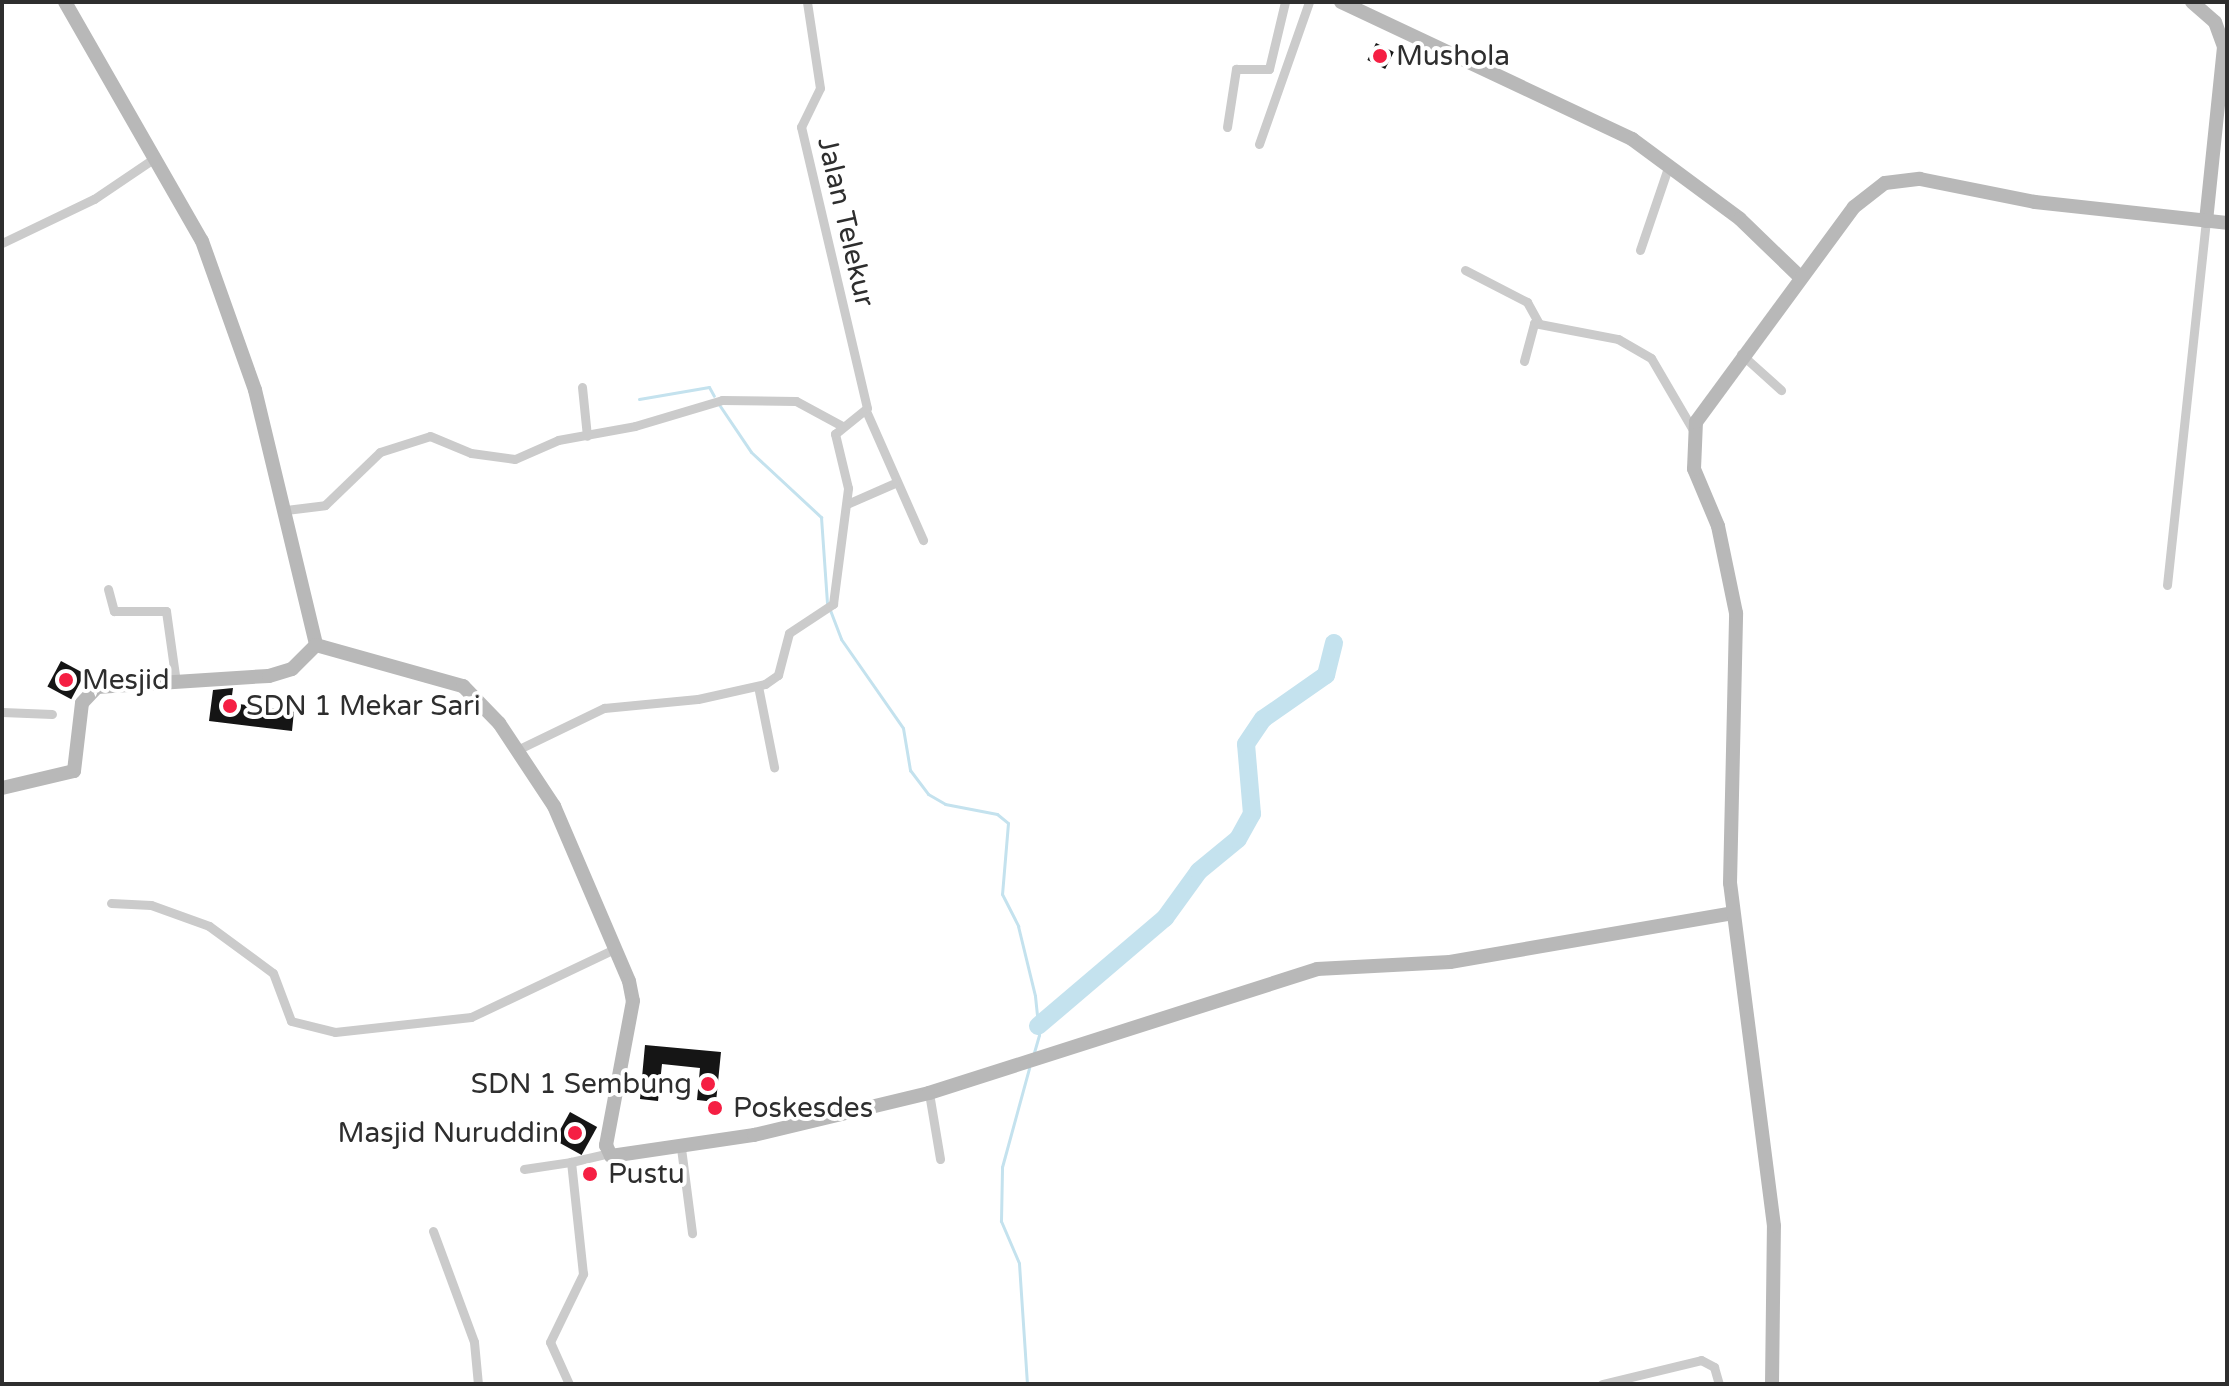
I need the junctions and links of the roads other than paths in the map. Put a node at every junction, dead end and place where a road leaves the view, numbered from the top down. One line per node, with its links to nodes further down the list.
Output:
1 (65, 2): 9 (street)
2 (807, 2): 22 (street, Jalan Telekur)
3 (1285, 2): 7 (street)
4 (1309, 2): 8 (street)
5 (1341, 2): 10 (street)
6 (2192, 2): 11 (street)
7 (1227, 127)
8 (1259, 144)
9 (153, 159): 13 (street); 28 (street)
10 (1669, 165): 14 (street); 16 (street)
11 (2206, 221): 12 (street); 16 (street); 30 (street)
12 (2227, 223)
13 (2, 243)
14 (1640, 250)
15 (1465, 270): 17 (street)
16 (1800, 277): 18 (street)
17 (1538, 322): 19 (street); 24 (street)
18 (1741, 354): 21 (street); 24 (street)
19 (1524, 361)
20 (582, 387): 25 (street)
21 (1781, 390)
22 (867, 413): 23 (street); 26 (street, Jalan Telekur)
23 (842, 426): 25 (street); 27 (street)
24 (1693, 430): 41 (street)
25 (587, 436): 28 (street)
26 (895, 483): 27 (street); 29 (street, Jalan Telekur)
27 (847, 504): 34 (street)
28 (286, 510): 32 (street)
29 (923, 540)
30 (2167, 585)
31 (108, 589): 33 (street)
32 (316, 645): 33 (street); 37 (street)
33 (176, 682): 39 (street)
34 (758, 686): 37 (street); 38 (street)
35 (2, 712): 36 (street)
36 (52, 714)
37 (517, 750): 42 (street)
38 (774, 767)
39 (2, 788)
40 (111, 903): 42 (street)
41 (1733, 913): 43 (street); 55 (street)
42 (616, 948): 45 (street)
43 (929, 1093): 44 (street); 46 (street)
44 (681, 1148): 45 (street); 50 (street)
45 (607, 1154): 47 (street)
46 (940, 1159)
47 (571, 1162): 48 (street); 52 (street)
48 (524, 1169)
49 (433, 1231): 51 (street)
50 (692, 1233)
51 (478, 1384)
52 (569, 1384)
53 (1602, 1384): 54 (street)
54 (1719, 1384)
55 (1772, 1384)

